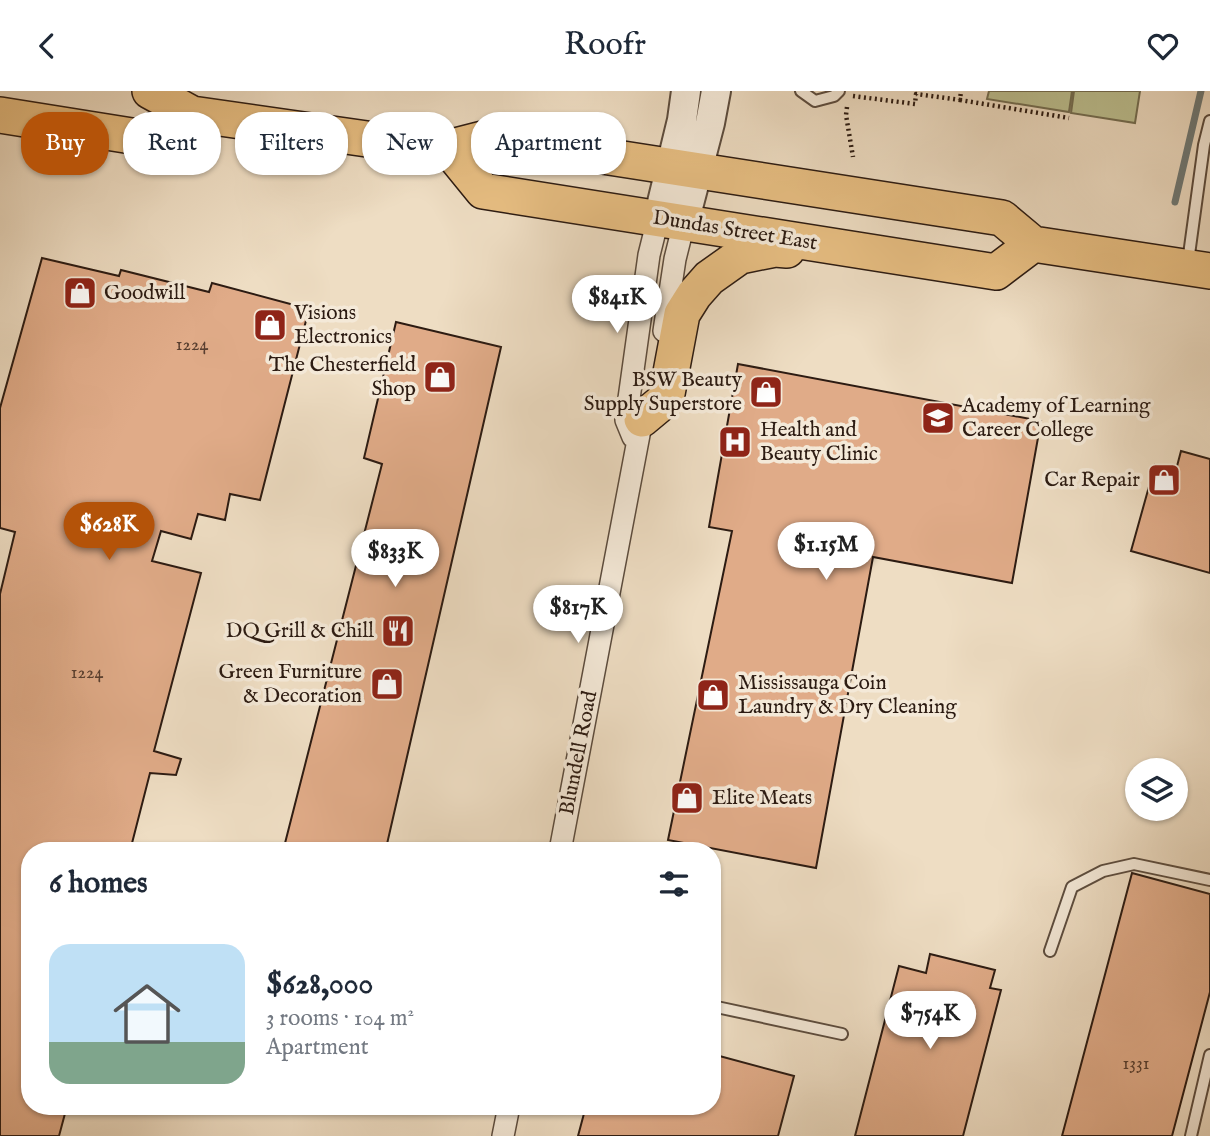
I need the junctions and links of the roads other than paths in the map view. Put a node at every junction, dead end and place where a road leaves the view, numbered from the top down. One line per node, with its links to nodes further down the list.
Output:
1 (150, 91): 6 (main road)
2 (686, 91): 15 (street)
3 (716, 91): 15 (street)
4 (801, 91): 5 (lane)
5 (839, 91)
6 (188, 112)
7 (0, 115): 10 (main road)
8 (221, 118): 11 (main road)
9 (1210, 121): 12 (lane)
10 (123, 135)
11 (362, 138)
12 (1208, 144): 19 (lane)
13 (457, 146): 15 (main road)
14 (457, 159): 16 (main road, Dundas Street East)
15 (684, 168): 16 (street); 17 (main road)
16 (671, 221): 18 (main road, Dundas Street East); 20 (street, Blundell Road); 20 (street, Blundell Road)
17 (1033, 244): 18 (main road, Dundas Street East); 19 (main road)
18 (842, 247): 20 (main road)
19 (1198, 270)
20 (639, 434): 21 (street, Blundell Road)
21 (562, 842)
22 (1210, 880): 23 (lane)
23 (1050, 951)
24 (721, 1008): 25 (lane)
25 (842, 1034)
26 (1210, 1055): 29 (lane)
27 (507, 1115): 28 (street)
28 (503, 1136)
29 (1191, 1136)

